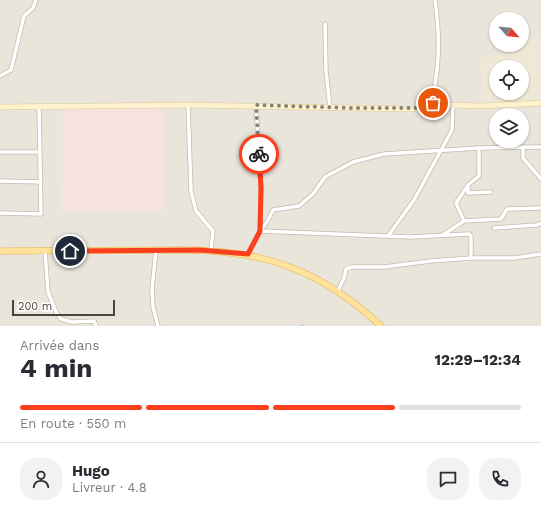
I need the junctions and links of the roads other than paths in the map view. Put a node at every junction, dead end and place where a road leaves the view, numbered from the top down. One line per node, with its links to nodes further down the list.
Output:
1 (36, 0): 4 (street)
2 (435, 0): 12 (street)
3 (325, 24): 11 (street)
4 (0, 76)
5 (541, 103): 8 (street)
6 (188, 105): 7 (street); 10 (street); 36 (street)
7 (256, 105): 11 (street); 31 (street)
8 (452, 105): 12 (street); 18 (street)
9 (0, 107): 10 (street)
10 (39, 107): 20 (street)
11 (330, 108): 12 (street)
12 (436, 108)
13 (529, 147): 14 (street)
14 (541, 147)
15 (479, 148): 16 (street); 18 (street); 24 (street)
16 (489, 148)
17 (523, 148): 21 (street)
18 (440, 151): 31 (street); 33 (street)
19 (0, 152): 20 (street)
20 (40, 152): 23 (street)
21 (541, 180)
22 (0, 181): 23 (street)
23 (41, 182): 27 (street)
24 (468, 185): 25 (street); 28 (street)
25 (491, 192)
26 (541, 208): 28 (street)
27 (0, 213)
28 (464, 221): 32 (street)
29 (541, 223): 30 (street)
30 (494, 228)
31 (260, 231): 33 (street); 38 (street)
32 (443, 235): 33 (street); 40 (street)
33 (388, 236)
34 (45, 250): 35 (main road); 37 (main road); 42 (street)
35 (156, 250): 36 (main road); 43 (street)
36 (211, 250): 38 (main road)
37 (0, 251)
38 (248, 254): 41 (main road)
39 (541, 254): 40 (street)
40 (471, 258): 41 (street)
41 (338, 291): 44 (main road)
42 (96, 326)
43 (158, 326)
44 (381, 326)

